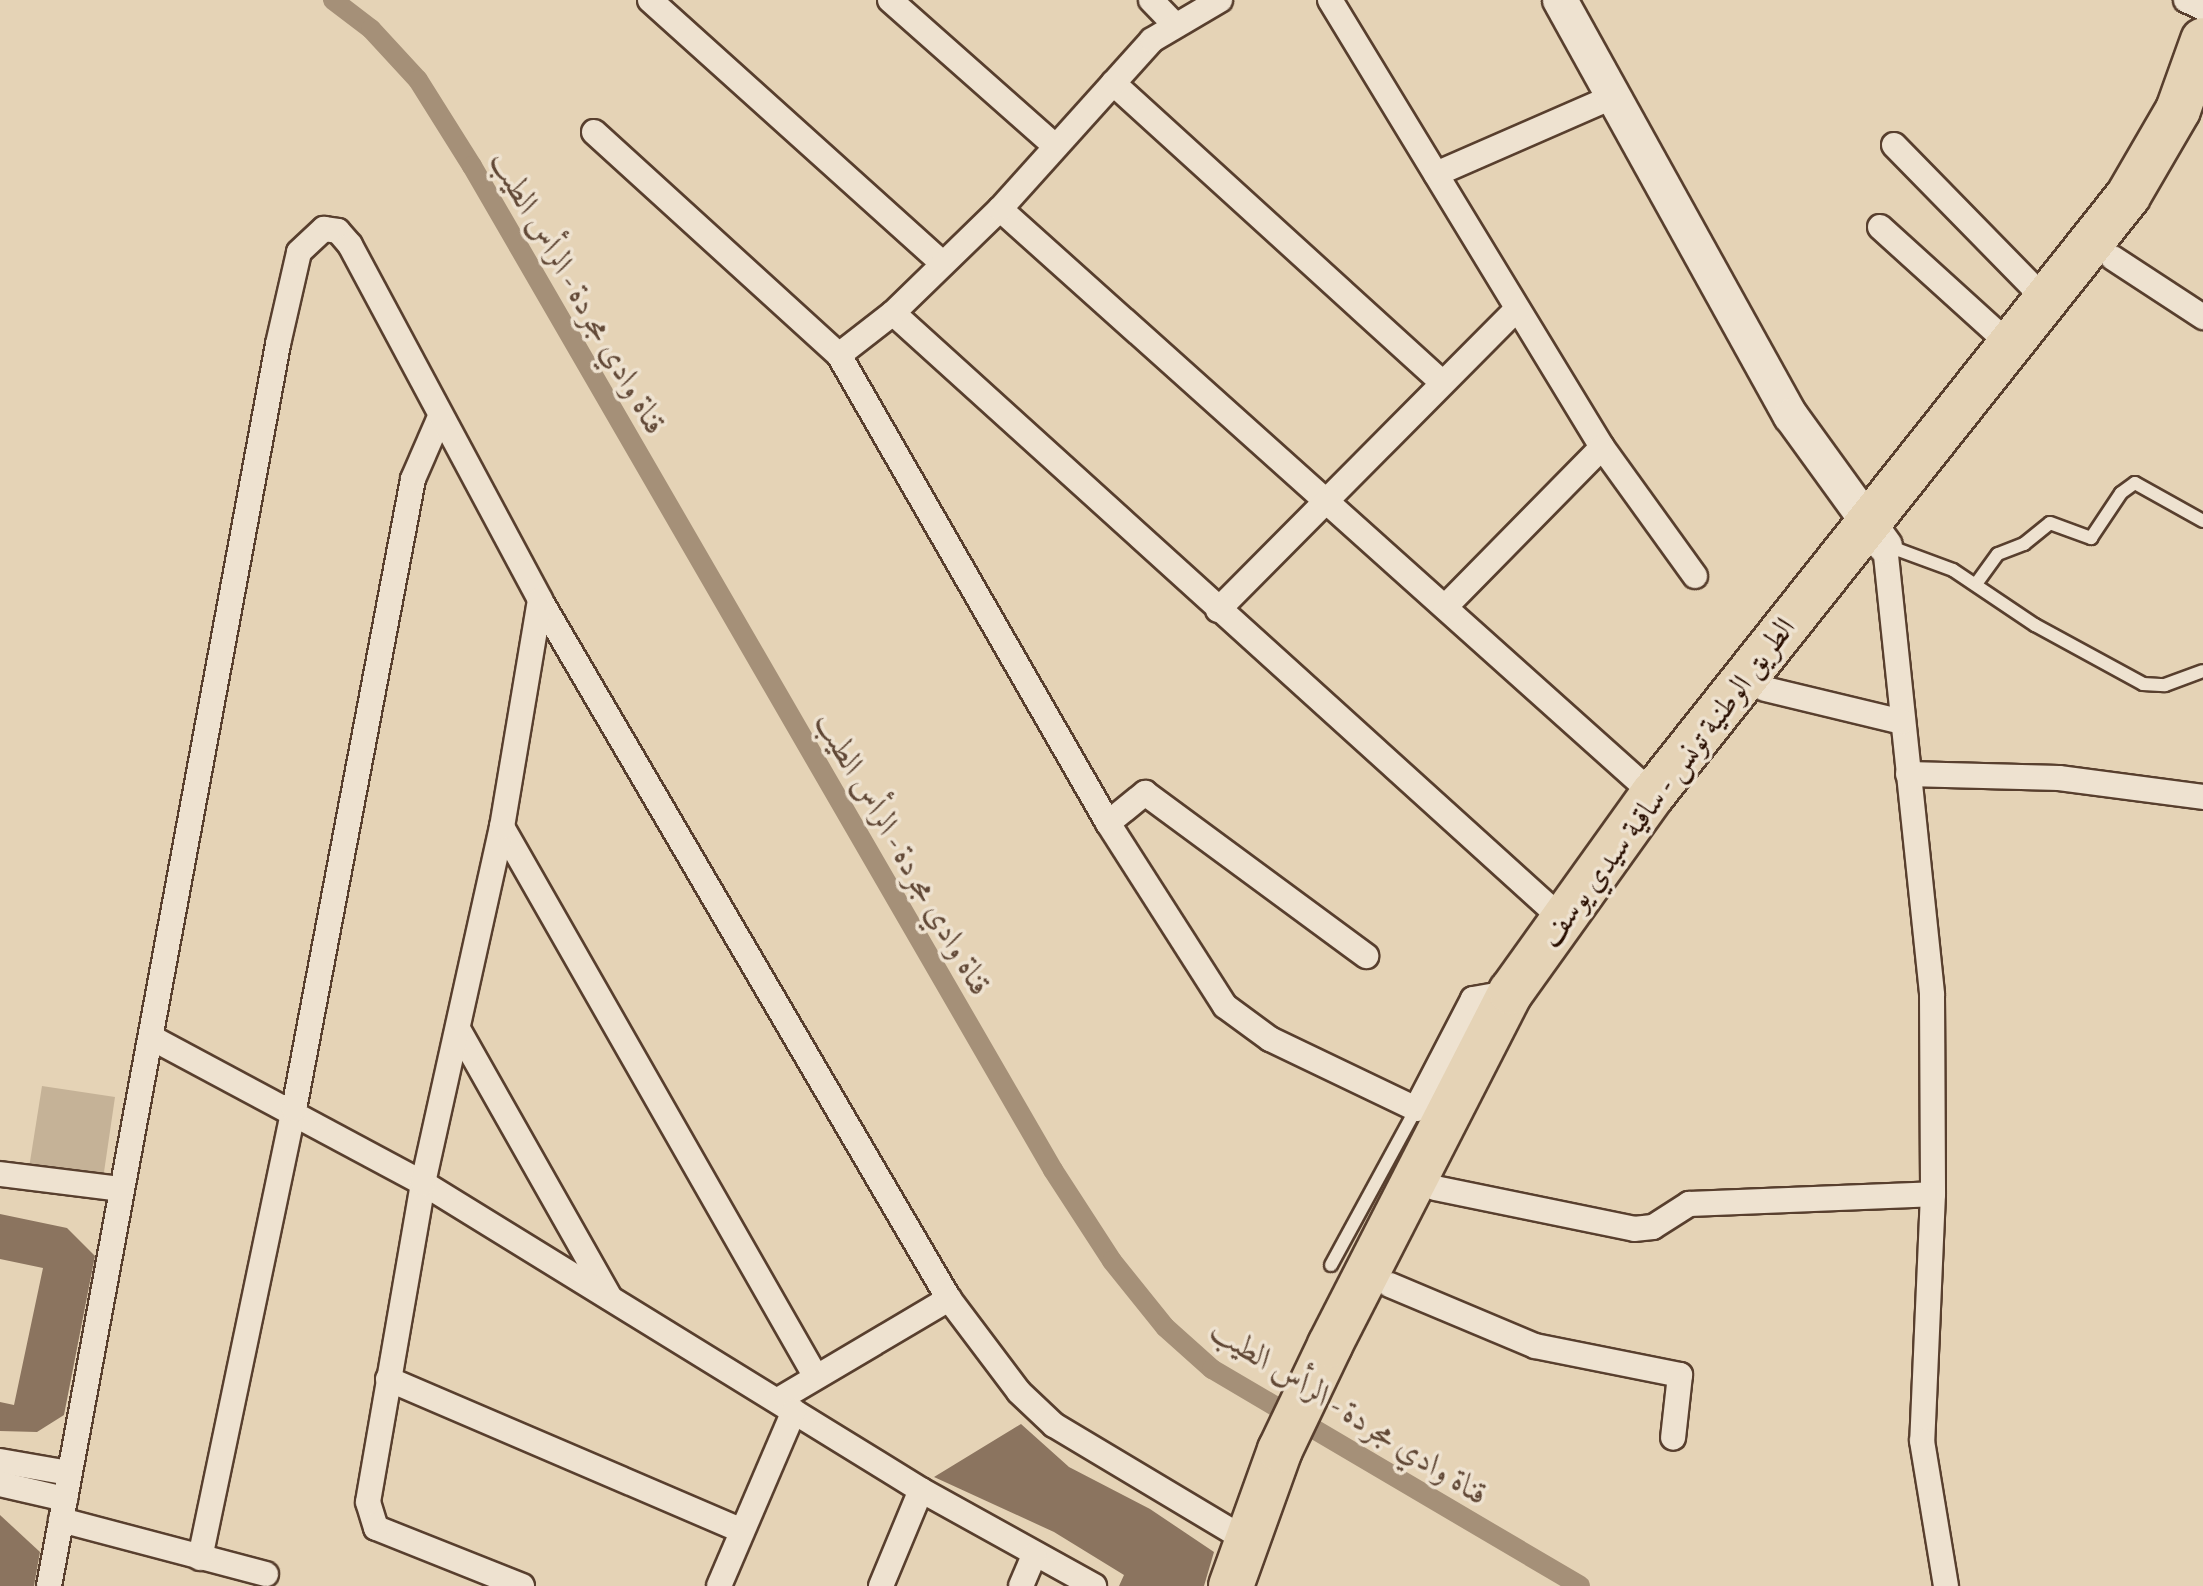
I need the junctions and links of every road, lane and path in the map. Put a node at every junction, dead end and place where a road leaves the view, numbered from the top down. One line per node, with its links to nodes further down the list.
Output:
1 (650, 0): 21 (street)
2 (890, 0): 15 (street)
3 (1151, 0): 9 (street)
4 (1220, 0): 9 (street)
5 (1330, 0): 17 (street)
6 (1560, 0): 12 (street)
7 (2186, 0): 8 (street)
8 (2203, 8)
9 (1173, 23): 11 (street)
10 (2203, 40): 22 (highway, الطريق الوطنية تونس - ساقية سيدي يوسف)
11 (1113, 83): 15 (street); 28 (street)
12 (1612, 97): 17 (street); 33 (street)
13 (2203, 119): 20 (highway, الطريق الوطنية تونس - ساقية سيدي يوسف)
14 (594, 132): 27 (street)
15 (1054, 145): 18 (street)
16 (1894, 145): 22 (street)
17 (1436, 174): 23 (street)
18 (1000, 209): 21 (street); 31 (street)
19 (1880, 227): 26 (street)
20 (2113, 258): 25 (street); 33 (highway, الطريق الوطنية تونس - ساقية سيدي يوسف)
21 (943, 264): 24 (street)
22 (2046, 300): 26 (highway, الطريق الوطنية تونس - ساقية سيدي يوسف)
23 (1517, 309): 28 (street); 30 (street)
24 (893, 313): 27 (street); 38 (street)
25 (2203, 317)
26 (2010, 345): 33 (highway, الطريق الوطنية تونس - ساقية سيدي يوسف)
27 (839, 355): 45 (street)
28 (1441, 381): 31 (street)
29 (440, 417): 36 (street); 51 (street); 52 (street)
30 (1602, 447): 34 (street); 37 (street)
31 (1328, 505): 37 (street); 38 (street)
32 (2203, 521): 35 (lane)
33 (1876, 535): 35 (lane); 40 (highway, الطريق الوطنية تونس - ساقية سيدي يوسف); 41 (street); 43 (highway, الطريق الوطنية تونس - ساقية سيدي يوسف)
34 (1695, 576)
35 (1976, 584): 39 (lane)
36 (540, 600): 46 (street); 61 (street)
37 (1445, 607): 43 (street)
38 (1218, 610): 47 (street)
39 (2203, 671)
40 (1765, 689): 41 (street); 56 (highway, الطريق الوطنية تونس - ساقية سيدي يوسف)
41 (1902, 722): 42 (street)
42 (1908, 774): 44 (street); 58 (street)
43 (1653, 794): 47 (highway, الطريق الوطنية تونس - ساقية سيدي يوسف)
44 (2203, 797)
45 (1108, 823): 48 (street); 53 (street)
46 (502, 827): 50 (street); 64 (street)
47 (1560, 917): 49 (highway, الطريق الوطنية تونس - ساقية سيدي يوسف)
48 (1366, 956)
49 (1511, 992): 53 (street); 63 (highway, الطريق الوطنية تونس - ساقية سيدي يوسف)
50 (458, 1029): 55 (street); 62 (street)
51 (154, 1039): 52 (street); 57 (street)
52 (294, 1109): 55 (street); 77 (street)
53 (1416, 1109): 59 (lane)
54 (0, 1174): 57 (street)
55 (423, 1183): 62 (street); 65 (street)
56 (1435, 1188): 58 (street); 60 (highway, الطريق الوطنية تونس - ساقية سيدي يوسف)
57 (120, 1189): 70 (street)
58 (1933, 1194): 87 (street)
59 (1331, 1265)
60 (1390, 1285): 63 (highway, الطريق الوطنية تونس - ساقية سيدي يوسف); 67 (street)
61 (949, 1299): 64 (street); 75 (street)
62 (611, 1300): 66 (street)
63 (1332, 1372): 68 (highway, الطريق الوطنية تونس - ساقية سيدي يوسف)
64 (816, 1377): 66 (street)
65 (388, 1379): 74 (street); 80 (street)
66 (786, 1406): 72 (street); 74 (street)
67 (1673, 1438)
68 (1292, 1456): 75 (highway, الطريق الوطنية تونس - ساقية سيدي يوسف); 86 (highway, الطريق الوطنية تونس - ساقية سيدي يوسف)
69 (0, 1461): 70 (street)
70 (69, 1473): 73 (street)
71 (0, 1484): 73 (street)
72 (921, 1490): 76 (street); 82 (street)
73 (63, 1510): 77 (street); 79 (street)
74 (742, 1531): 81 (street)
75 (1246, 1540): 85 (highway, الطريق الوطنية تونس - ساقية سيدي يوسف)
76 (1034, 1556): 83 (street); 84 (street)
77 (200, 1558): 78 (street)
78 (266, 1574)
79 (49, 1586)
80 (522, 1586)
81 (719, 1586)
82 (881, 1586)
83 (1021, 1586)
84 (1094, 1586)
85 (1231, 1586)
86 (1257, 1586)
87 (1946, 1586)

